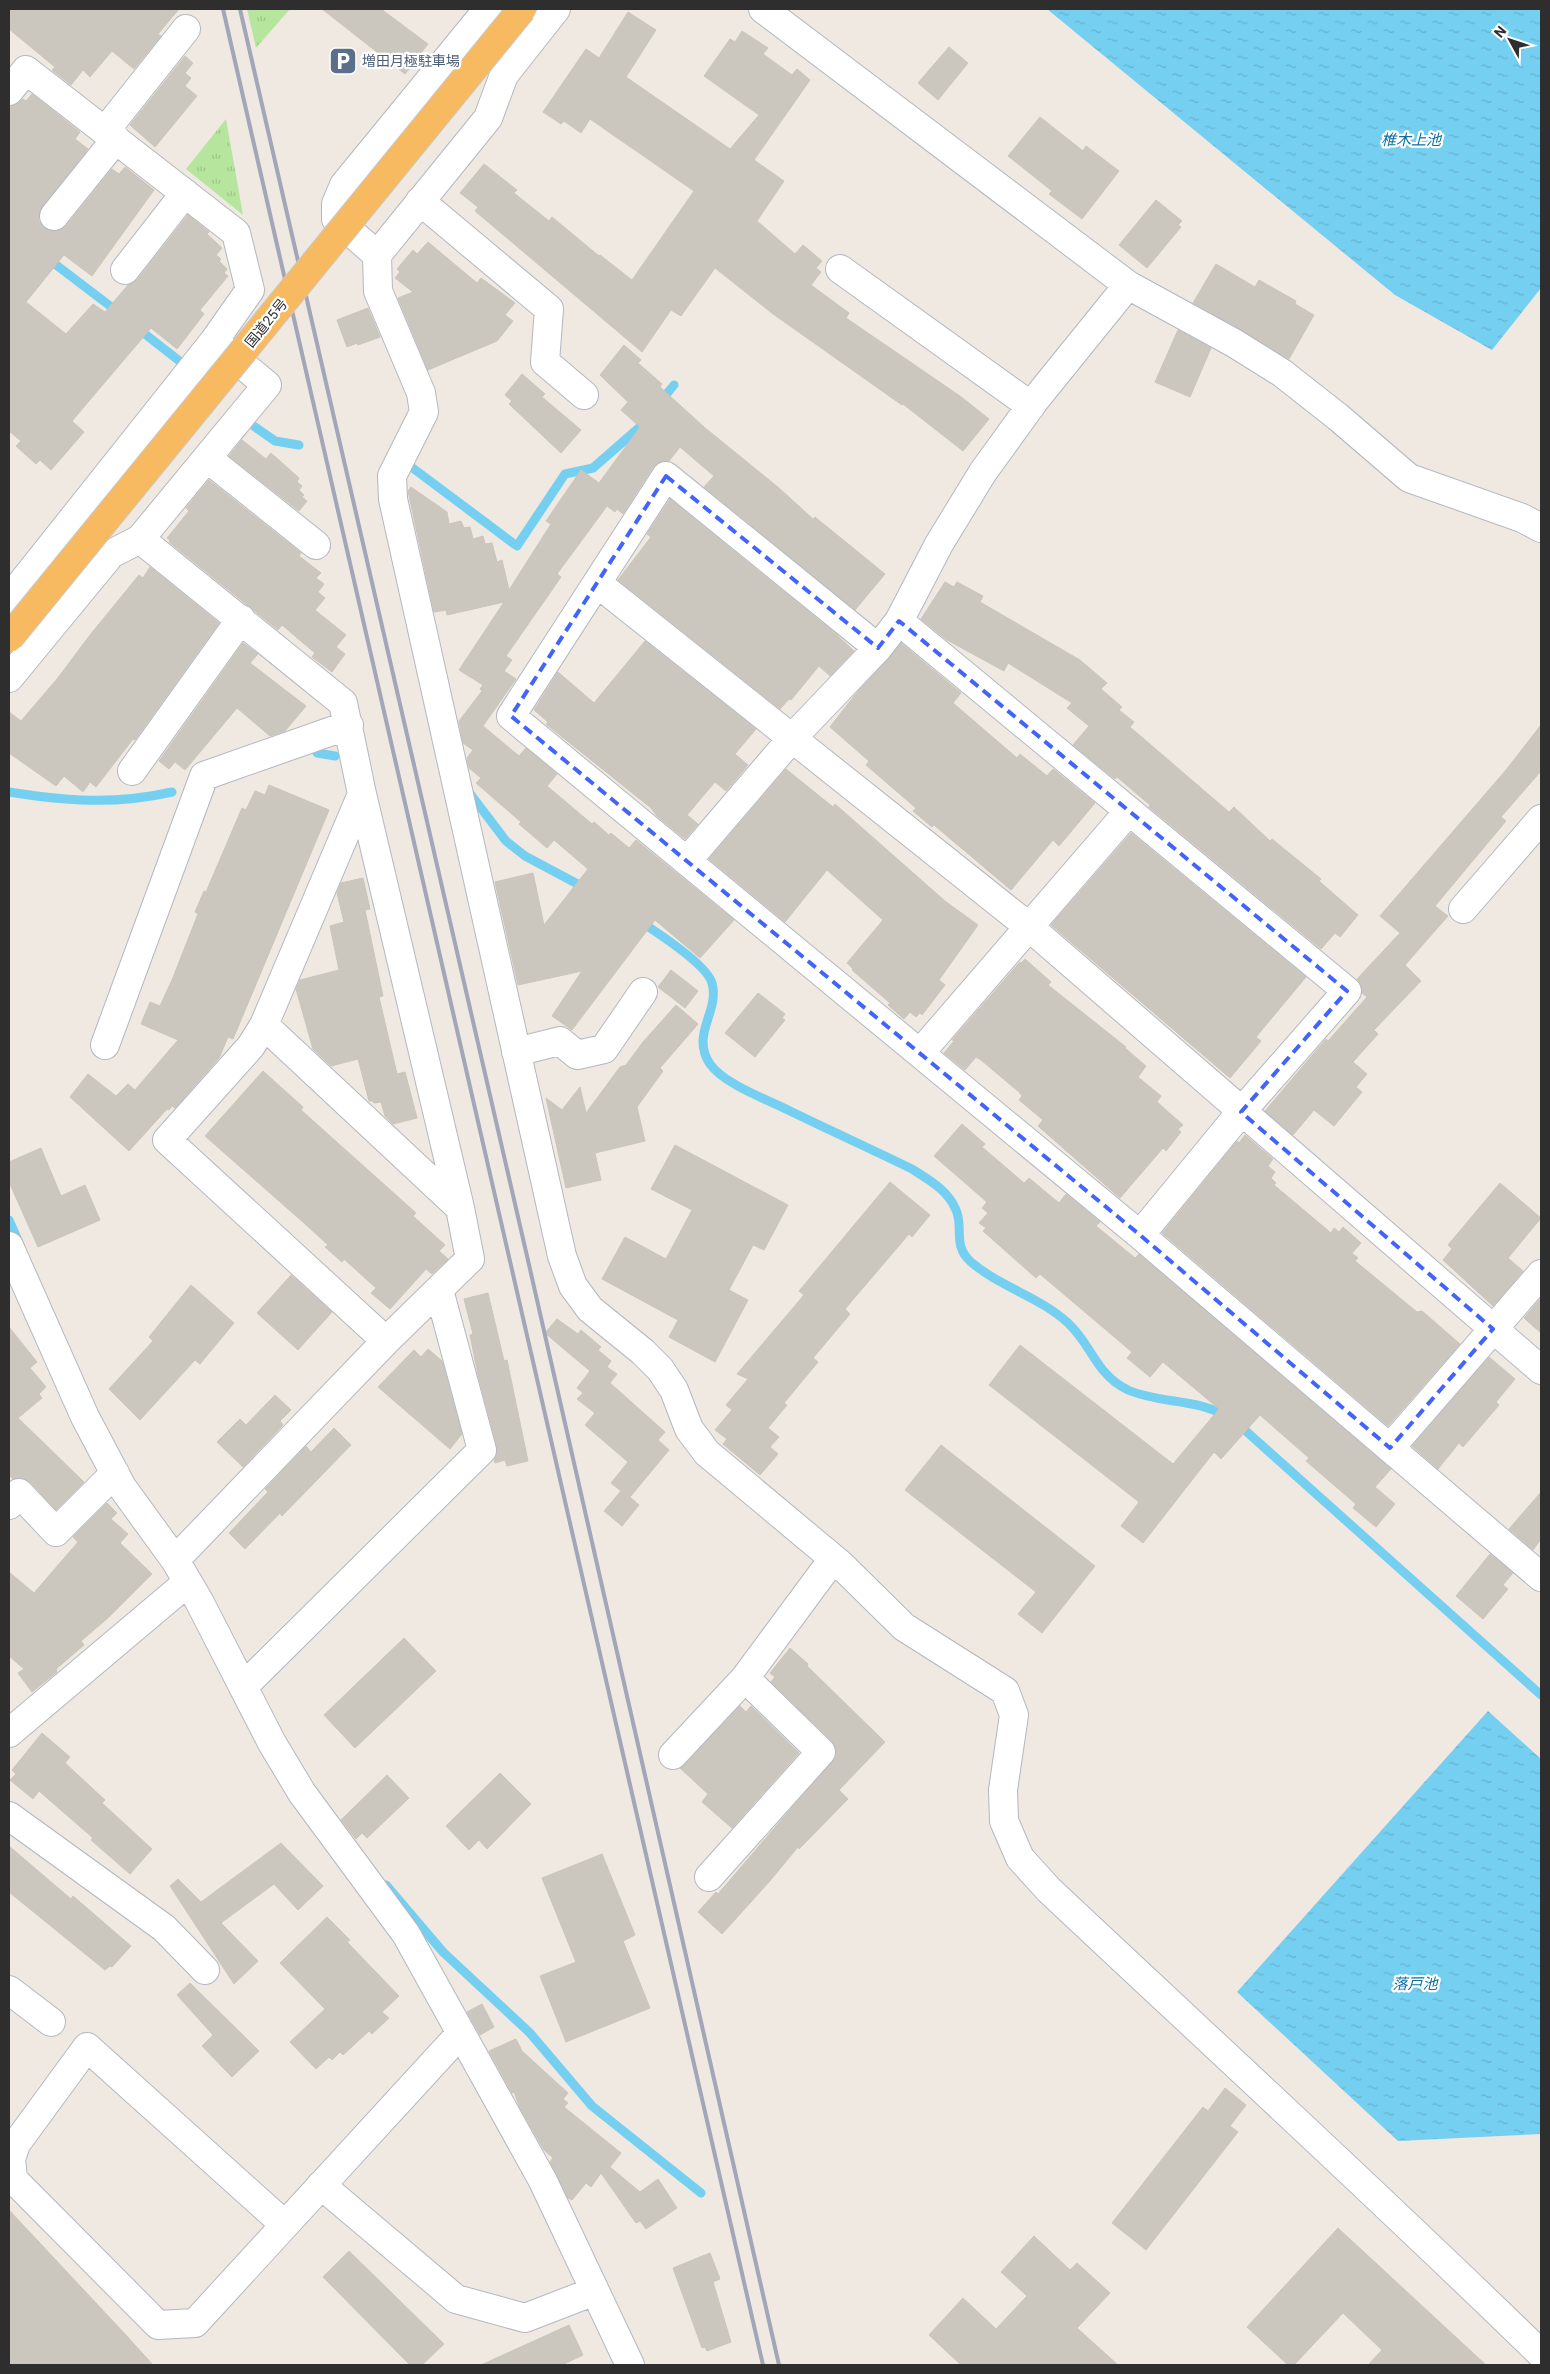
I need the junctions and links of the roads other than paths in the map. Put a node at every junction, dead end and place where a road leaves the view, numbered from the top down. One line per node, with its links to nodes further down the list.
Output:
1 (522, 9): 28 (highway, 国道25号, bridge)
2 (556, 9): 6 (street)
3 (763, 9): 15 (street)
4 (483, 15): 6 (street); 12 (street)
5 (186, 29): 8 (street)
6 (520, 54): 10 (street)
7 (9, 91): 8 (street)
8 (110, 135): 9 (street); 11 (street)
9 (185, 193): 14 (street); 16 (street)
10 (420, 201): 12 (street); 17 (street)
11 (54, 216)
12 (377, 255): 43 (street)
13 (840, 269): 18 (street)
14 (125, 270)
15 (1128, 285): 18 (street); 20 (street)
16 (214, 341): 19 (street); 24 (street)
17 (584, 395)
18 (1031, 406): 26 (street)
19 (207, 458): 21 (street); 22 (street)
20 (1541, 528)
21 (140, 540): 25 (street); 27 (street)
22 (316, 545)
23 (597, 583): 29 (street); 32 (street); 37 (street)
24 (11, 597): 27 (street)
25 (241, 619): 31 (street); 33 (street)
26 (899, 621): 29 (street); 35 (street)
27 (51, 626): 30 (street)
28 (9, 638)
29 (878, 648): 32 (street)
30 (9, 678)
31 (349, 725): 34 (street); 42 (street)
32 (793, 737): 37 (street); 39 (street)
33 (132, 770)
34 (362, 794): 41 (street); 46 (street)
35 (1128, 811): 39 (street); 45 (street)
36 (1541, 819): 38 (street)
37 (687, 861): 44 (street)
38 (1463, 909)
39 (1028, 926): 44 (street); 45 (street)
40 (644, 992): 43 (street)
41 (264, 1026): 46 (street); 52 (street)
42 (105, 1045)
43 (516, 1052): 57 (street)
44 (920, 1053): 47 (street)
45 (1242, 1112): 47 (street); 51 (street)
46 (460, 1208): 50 (street)
47 (1140, 1235): 54 (street)
48 (9, 1246): 55 (street)
49 (1541, 1274): 51 (street)
50 (439, 1290): 52 (street); 61 (street)
51 (1493, 1329): 53 (street); 54 (street)
52 (386, 1342): 58 (street)
53 (1541, 1370)
54 (1390, 1448): 59 (street)
55 (115, 1473): 56 (street); 58 (street)
56 (9, 1505)
57 (833, 1559): 60 (street); 73 (street)
58 (182, 1563): 61 (street); 62 (street)
59 (1541, 1577)
60 (745, 1678): 63 (street); 65 (street)
61 (249, 1681): 69 (street)
62 (9, 1734)
63 (673, 1755)
64 (9, 1816): 66 (street)
65 (709, 1877)
66 (205, 1970)
67 (9, 1990): 68 (street)
68 (51, 2022)
69 (461, 2033): 70 (street); 72 (street)
70 (321, 2185): 71 (street); 72 (street)
71 (285, 2225): 71 (street)
72 (595, 2291): 74 (street)
73 (1541, 2354)
74 (630, 2365)

